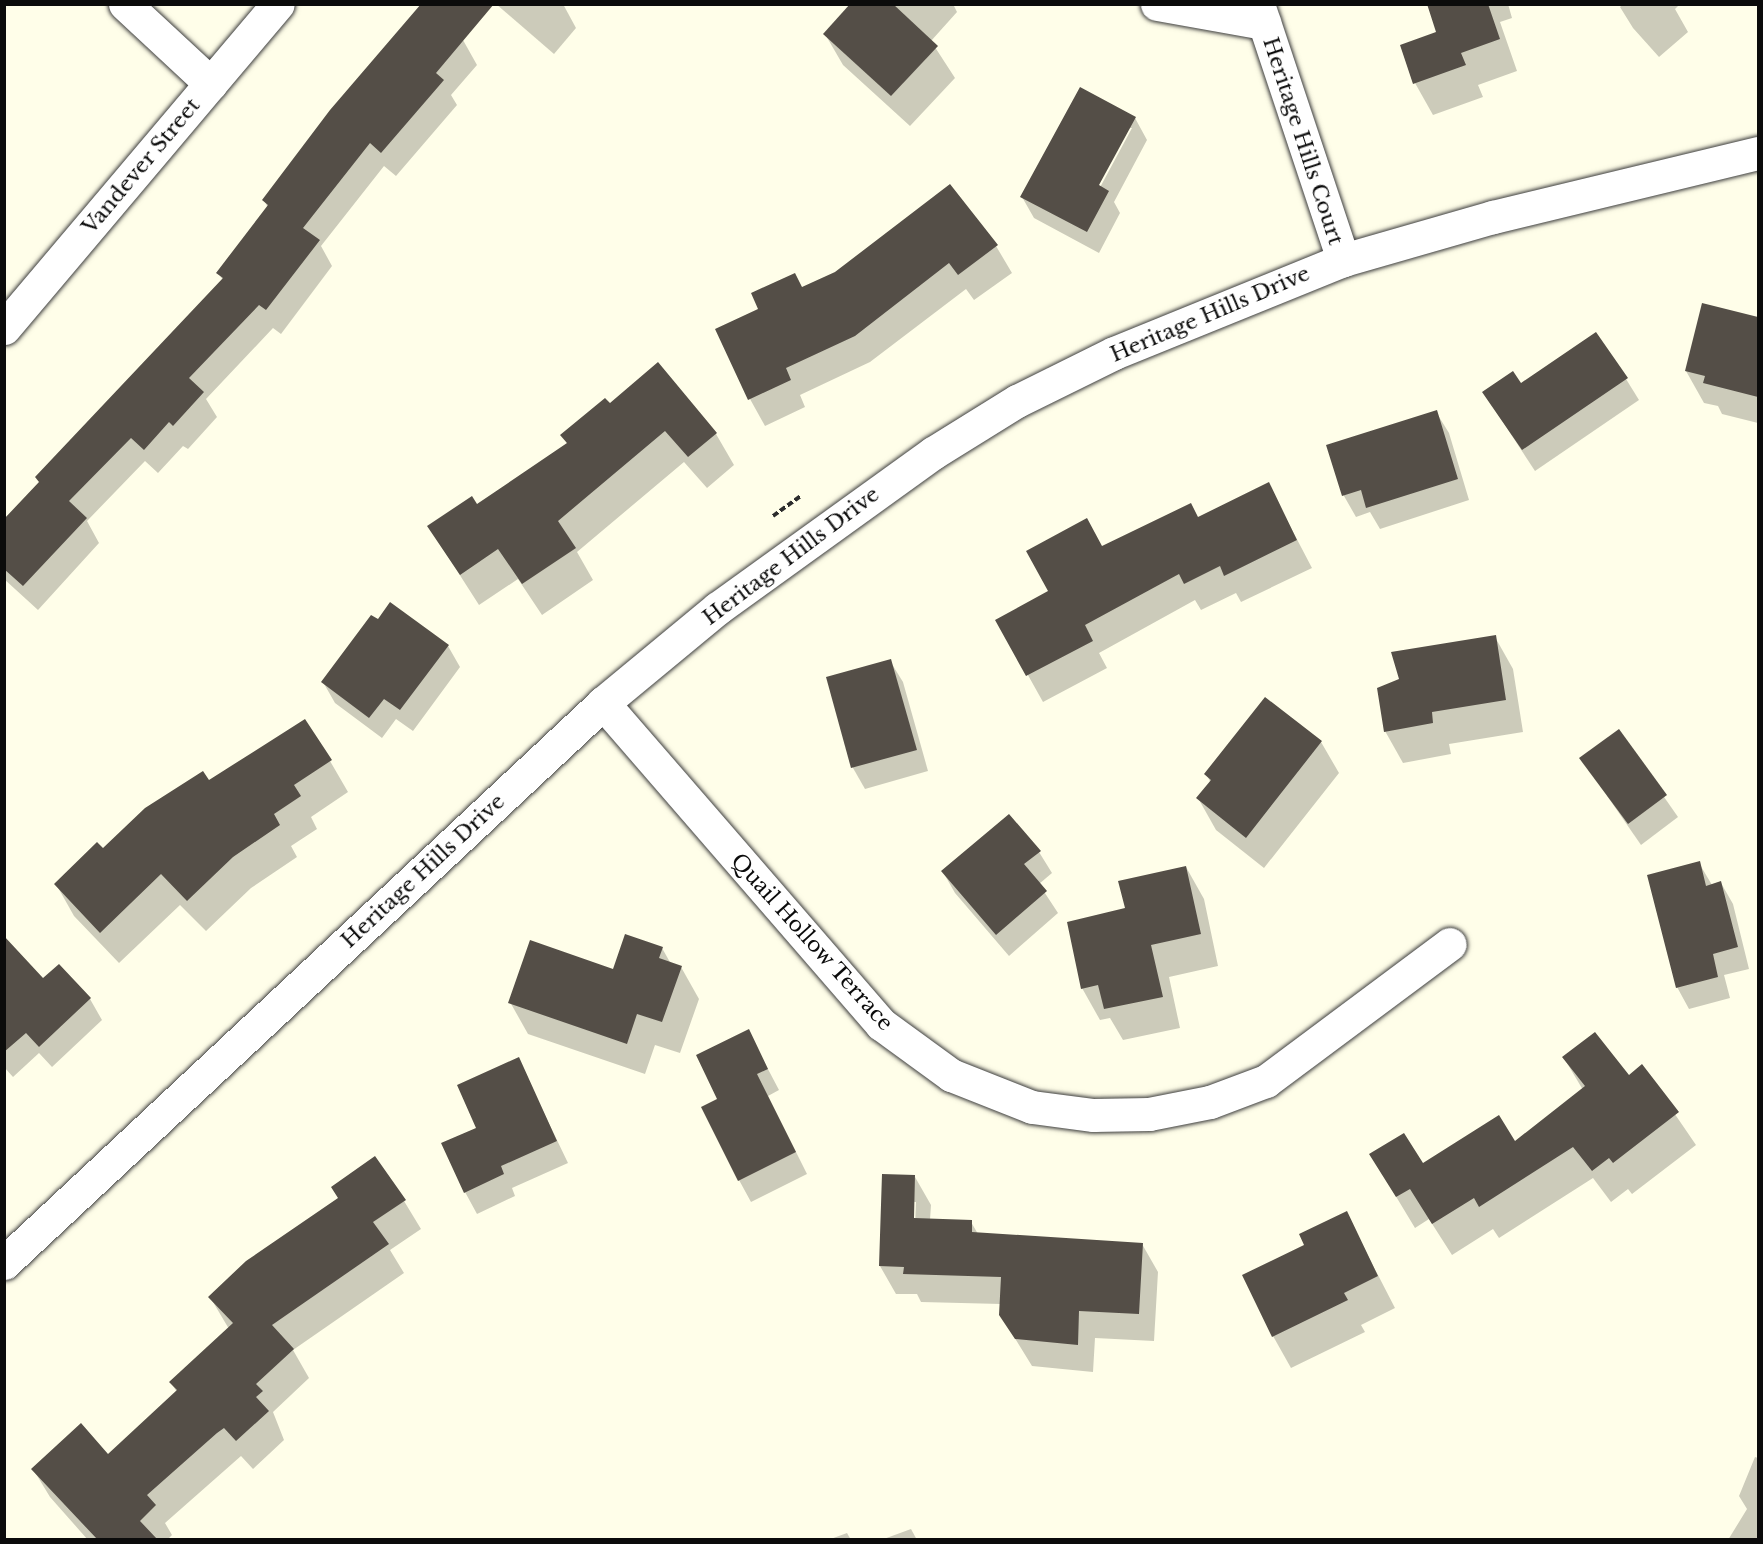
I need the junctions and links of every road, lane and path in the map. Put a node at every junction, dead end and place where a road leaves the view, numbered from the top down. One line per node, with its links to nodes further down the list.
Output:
1 (125, 4): 5 (street)
2 (278, 4): 5 (street, Vandever Street)
3 (1157, 4): 4 (street, Heritage Hills Court)
4 (1261, 14): 7 (street, Heritage Hills Court)
5 (211, 84): 8 (street, Vandever Street)
6 (1758, 153): 7 (street, Heritage Hills Drive)
7 (1343, 260): 9 (street, Heritage Hills Drive)
8 (4, 328)
9 (603, 703): 10 (street, Quail Hollow Terrace); 11 (street, Heritage Hills Drive)
10 (1450, 944)
11 (4, 1263)

